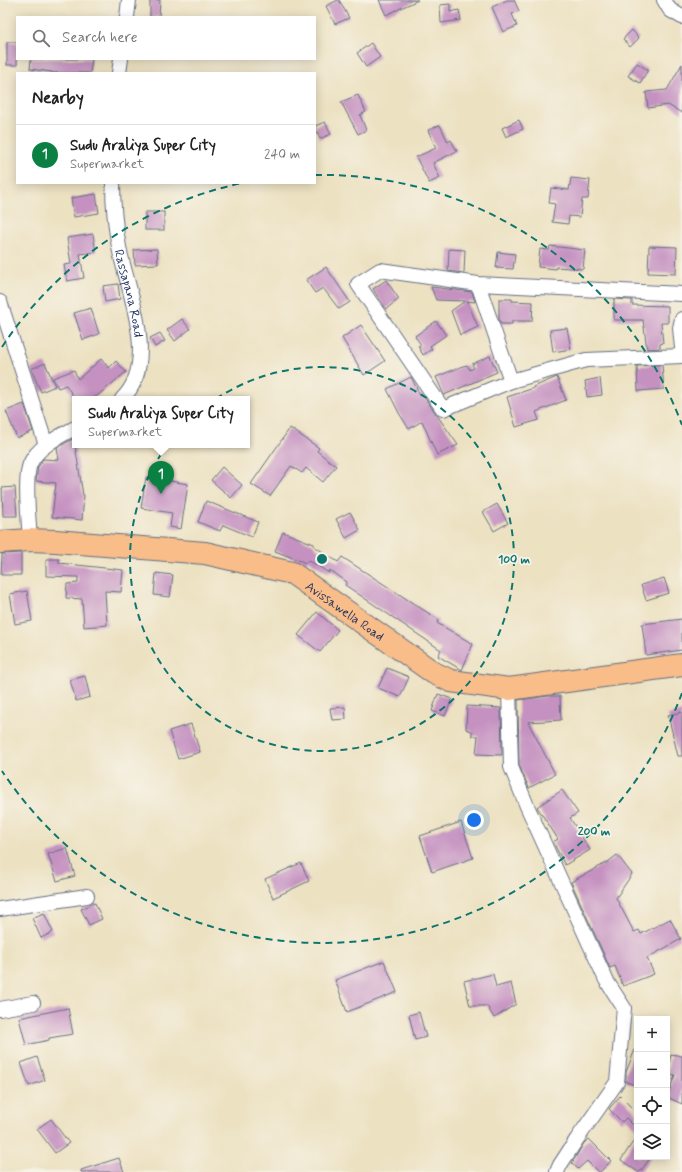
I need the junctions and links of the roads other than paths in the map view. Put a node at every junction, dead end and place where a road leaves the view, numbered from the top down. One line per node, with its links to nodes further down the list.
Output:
1 (129, 0): 3 (street)
2 (664, 0): 4 (street)
3 (127, 16)
4 (682, 17)
5 (121, 60): 6 (street)
6 (119, 72)
7 (113, 184): 15 (street, Rassapana Road)
8 (478, 284): 9 (street); 14 (street); 14 (street)
9 (682, 294)
10 (0, 302): 17 (street)
11 (682, 319): 12 (street)
12 (682, 348)
13 (682, 356): 14 (street)
14 (511, 381)
15 (124, 396)
16 (72, 430): 17 (street)
17 (46, 446): 18 (street)
18 (30, 540): 19 (main road, Avissawella Road); 21 (main road, Avissawella Road)
19 (0, 542)
20 (682, 665): 21 (main road, Avissawella Road)
21 (509, 690): 26 (street)
22 (87, 896): 23 (street)
23 (0, 909)
24 (32, 1003): 25 (street)
25 (0, 1009)
26 (557, 1172)

